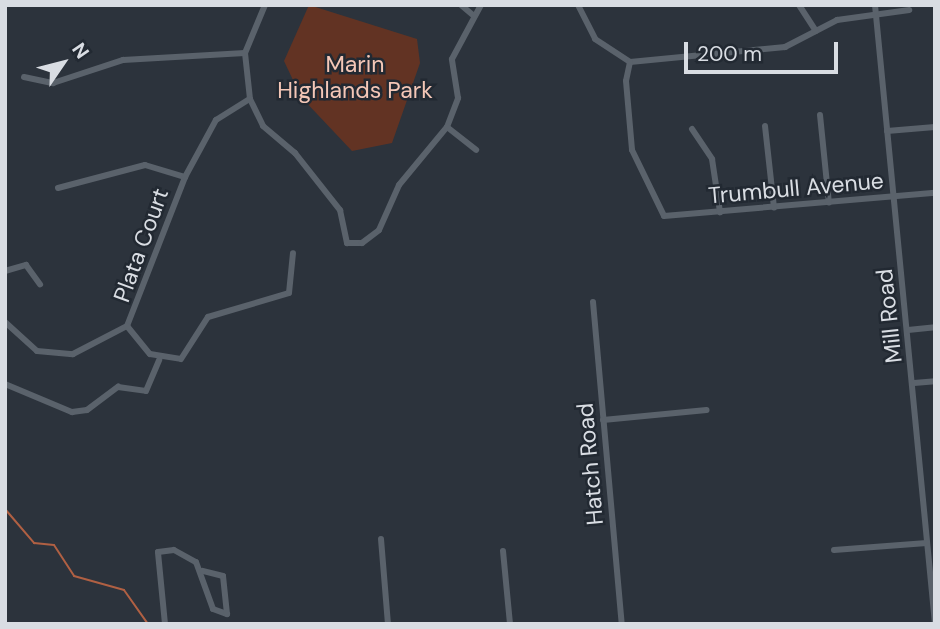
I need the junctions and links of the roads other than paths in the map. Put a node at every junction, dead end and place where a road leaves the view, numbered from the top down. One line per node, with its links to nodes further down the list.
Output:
1 (265, 5): 11 (street)
2 (461, 5): 9 (street)
3 (481, 5): 9 (street)
4 (578, 5): 12 (street)
5 (799, 5): 10 (street)
6 (875, 5): 8 (street, Mill Road)
7 (909, 10): 8 (street)
8 (876, 14): 10 (street); 20 (street, Mill Road)
9 (474, 16): 17 (street)
10 (816, 31): 12 (street)
11 (245, 53): 13 (street); 14 (street)
12 (630, 62): 28 (street, Trumbull Avenue)
13 (24, 76)
14 (250, 99): 17 (street); 22 (street, Plata Court)
15 (820, 115): 26 (street)
16 (765, 126): 27 (street)
17 (447, 127): 21 (street)
18 (935, 127): 20 (street)
19 (692, 129): 28 (street)
20 (887, 131): 25 (street, Mill Road)
21 (476, 150)
22 (185, 177): 23 (street); 34 (street, Plata Court)
23 (58, 188)
24 (935, 193): 25 (street, Trumbull Avenue)
25 (894, 197): 26 (street, Trumbull Avenue); 36 (street, Mill Road)
26 (829, 203): 27 (street, Trumbull Avenue)
27 (774, 208): 28 (street, Trumbull Avenue)
28 (720, 212)
29 (293, 253): 37 (street)
30 (5, 271): 31 (street)
31 (40, 284)
32 (593, 302): 42 (street, Hatch Road)
33 (5, 322): 34 (street, Plata Court)
34 (127, 326): 37 (street)
35 (935, 327): 36 (street)
36 (908, 330): 39 (street, Mill Road)
37 (159, 360): 40 (street)
38 (935, 381): 39 (street)
39 (914, 383): 44 (street, Mill Road)
40 (5, 384)
41 (707, 410): 42 (street)
42 (603, 419): 51 (street, Hatch Road)
43 (381, 539): 49 (street)
44 (927, 543): 45 (street); 52 (street, Mill Road)
45 (834, 550)
46 (503, 551): 50 (street)
47 (203, 571): 47 (street); 48 (street)
48 (165, 624)
49 (388, 624)
50 (510, 624)
51 (622, 624)
52 (934, 624)

